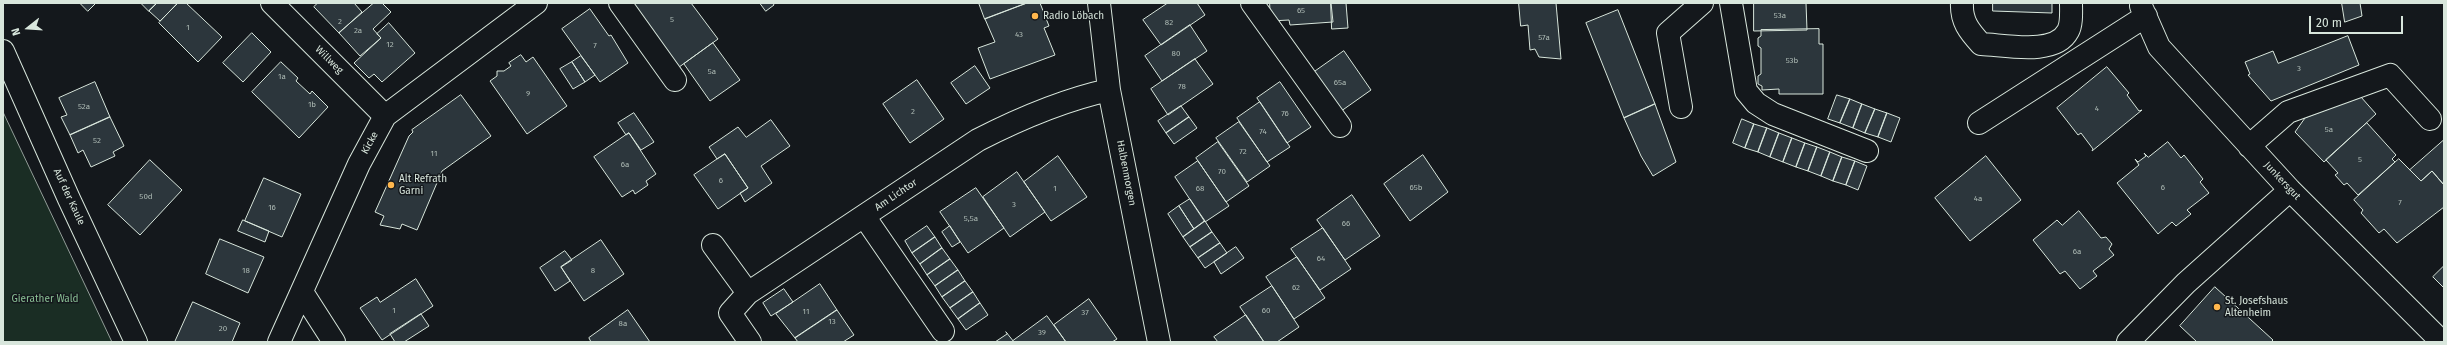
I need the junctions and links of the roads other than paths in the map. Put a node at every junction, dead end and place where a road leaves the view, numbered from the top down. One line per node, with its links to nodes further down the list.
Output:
1 (536, 3): 14 (street, Kicke)
2 (620, 3): 11 (street)
3 (1099, 3): 12 (street, Halbenmorgen)
4 (1252, 3): 17 (street)
5 (1702, 3): 13 (street)
6 (1731, 3): 19 (street)
7 (1962, 3): 8 (street)
8 (2071, 3)
9 (279, 5): 14 (street, Willweg)
10 (3, 51): 26 (street, Auf der Kaule)
11 (675, 80)
12 (1109, 90): 21 (street, Am Lichtor); 30 (street, Halbenmorgen)
13 (1681, 107)
14 (385, 116): 23 (street, Kicke)
15 (2430, 119): 18 (street)
16 (1979, 123): 18 (street, Junkersgut)
17 (1340, 126)
18 (2250, 146): 20 (street, Junkersgut)
19 (1866, 151)
20 (2290, 190): 31 (street); 32 (street, Junkersgut)
21 (864, 216): 24 (street, Am Lichtor); 25 (street)
22 (712, 245): 24 (street)
23 (302, 292): 27 (street, Kicke); 28 (street)
24 (748, 293): 29 (street, Am Lichtor)
25 (943, 331)
26 (136, 342)
27 (279, 342)
28 (334, 342)
29 (750, 342)
30 (1159, 342)
31 (2128, 342)
32 (2442, 342)

